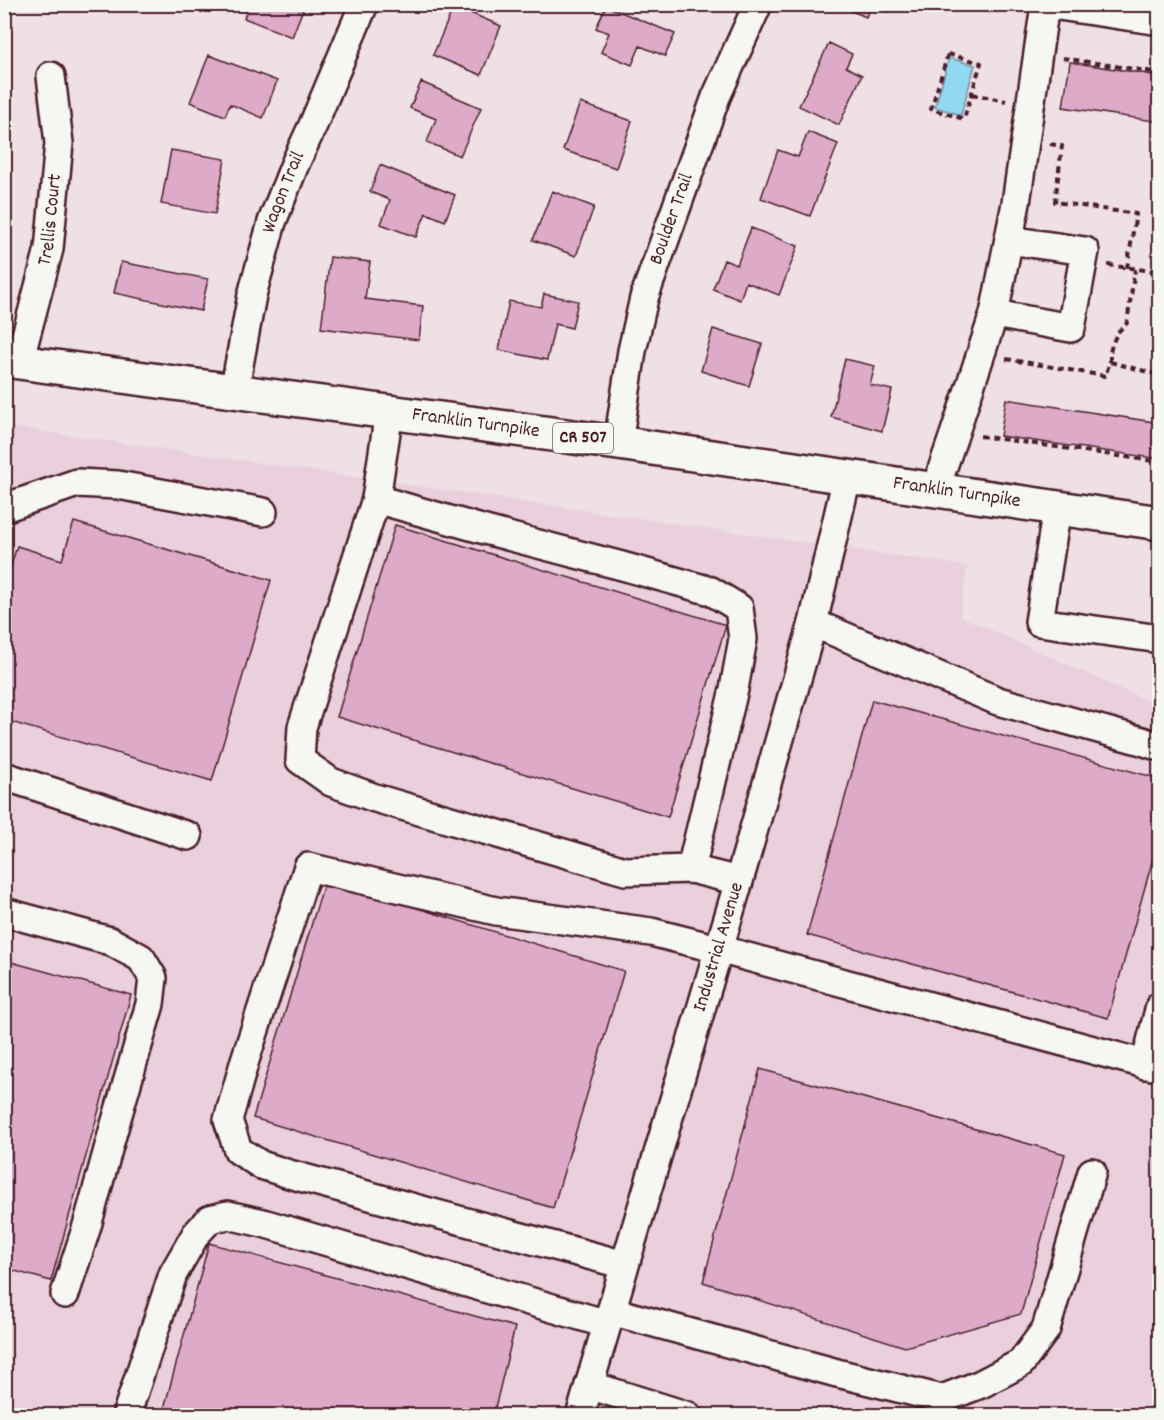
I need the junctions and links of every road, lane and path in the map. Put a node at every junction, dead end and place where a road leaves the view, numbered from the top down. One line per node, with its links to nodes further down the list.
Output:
1 (364, 4): 21 (street, Wagon Trail)
2 (758, 4): 24 (street, Boulder Trail)
3 (1045, 5): 4 (street); 9 (street)
4 (1160, 21)
5 (1062, 58): 6 (path)
6 (1160, 73)
7 (51, 76): 18 (street, Trellis Court)
8 (972, 94): 8 (path); 9 (path)
9 (1030, 105): 10 (street)
10 (1042, 140): 11 (street); 13 (path)
11 (1009, 240): 12 (street); 16 (street)
12 (1083, 261): 13 (path); 16 (street)
13 (1127, 268): 14 (path)
14 (1135, 269): 15 (path); 19 (path)
15 (1160, 272)
16 (994, 314): 17 (street)
17 (981, 355): 19 (path); 23 (street)
18 (12, 361): 21 (main road, Franklin Turnpike / CR 507)
19 (1110, 362): 20 (path)
20 (1160, 375)
21 (234, 392): 22 (main road, Franklin Turnpike / CR 507)
22 (389, 412): 24 (main road, Franklin Turnpike / CR 507); 28 (street)
23 (955, 432): 25 (path); 27 (street)
24 (618, 443): 26 (main road, Franklin Turnpike / CR 507)
25 (1160, 462)
26 (847, 477): 27 (main road, Franklin Turnpike / CR 507); 33 (street, Industrial Avenue)
27 (934, 490): 30 (main road, Franklin Turnpike / CR 507)
28 (376, 499): 38 (street); 38 (street)
29 (4, 508): 31 (street)
30 (1057, 508): 32 (main road, Franklin Turnpike / CR 507); 34 (street)
31 (263, 512)
32 (1160, 523)
33 (813, 623): 35 (street); 39 (street, Industrial Avenue)
34 (1160, 639)
35 (1160, 747)
36 (4, 776): 37 (street)
37 (188, 836)
38 (691, 869): 39 (street)
39 (739, 881): 41 (street, Industrial Avenue)
40 (4, 912): 46 (street)
41 (718, 949): 43 (street); 45 (street, Industrial Avenue); 45 (street)
42 (1160, 1006): 43 (street)
43 (1152, 1066)
44 (1092, 1172): 47 (street)
45 (625, 1265): 47 (street, Industrial Avenue)
46 (65, 1294)
47 (609, 1317): 48 (street, Industrial Avenue); 49 (street)
48 (589, 1385): 50 (street, Industrial Avenue); 51 (street)
49 (126, 1416)
50 (580, 1416)
51 (688, 1416)

